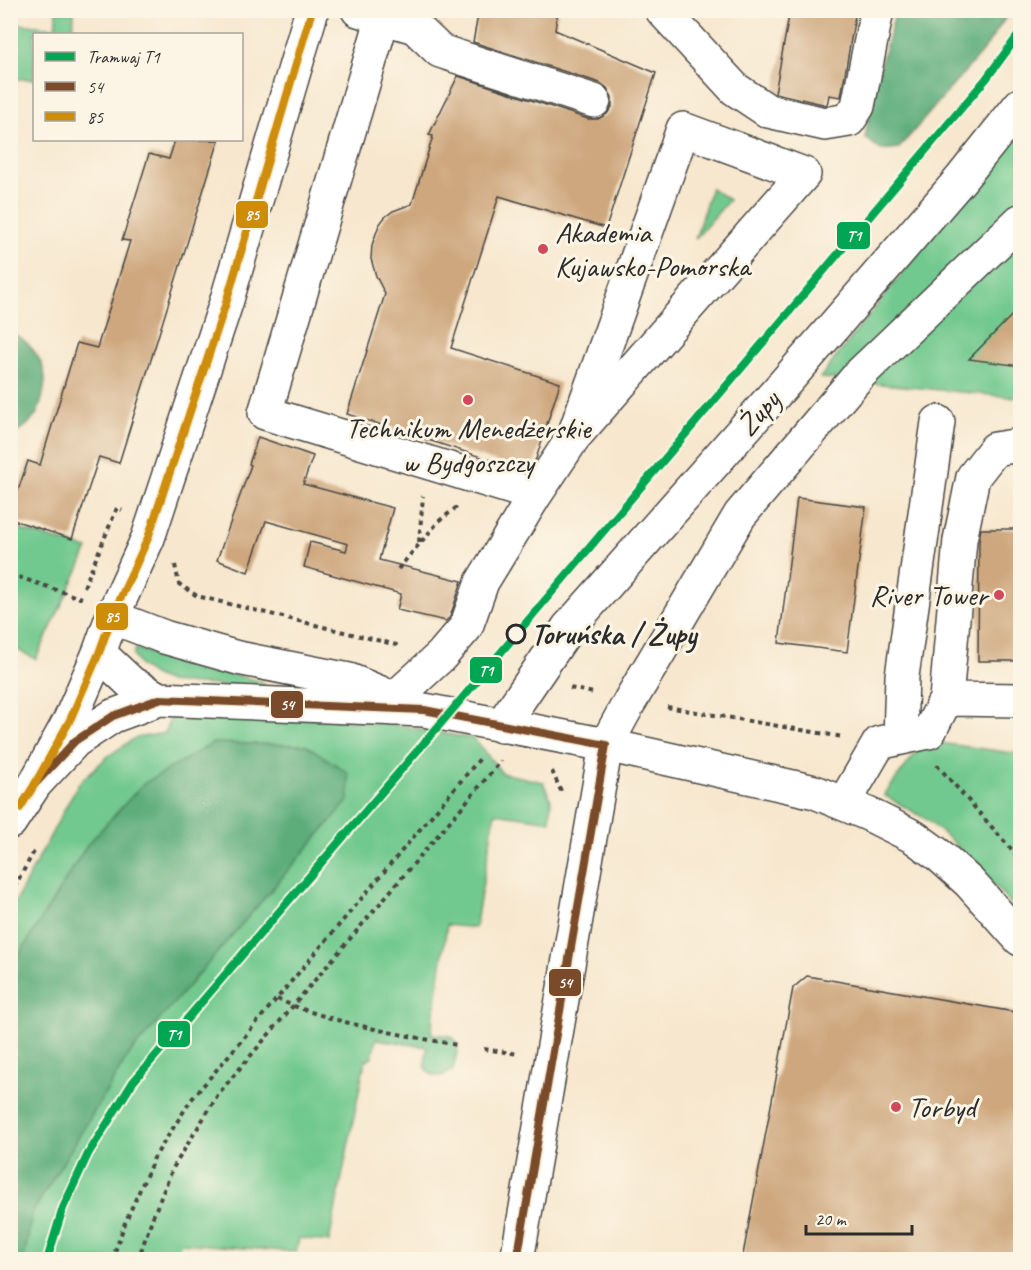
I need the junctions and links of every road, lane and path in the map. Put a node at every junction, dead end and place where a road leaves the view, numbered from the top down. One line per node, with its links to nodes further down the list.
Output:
1 (312, 10): 17 (street)
2 (662, 10): 3 (street)
3 (877, 10)
4 (370, 14): 5 (street); 11 (street)
5 (594, 101)
6 (1020, 105): 26 (street, Żupy)
7 (1020, 221): 24 (street)
8 (938, 422): 27 (street)
9 (573, 438): 9 (street); 12 (street)
10 (1020, 445): 22 (street)
11 (426, 462): 12 (street); 14 (path)
12 (535, 495): 19 (street)
13 (126, 511): 16 (path)
14 (419, 543)
15 (174, 559): 19 (path)
16 (10, 574)
17 (112, 617): 18 (street); 25 (street)
18 (99, 653): 21 (street); 32 (street)
19 (441, 656): 25 (street)
20 (562, 686): 24 (path)
21 (159, 699): 25 (street); 32 (street)
22 (946, 699): 23 (street); 27 (street)
23 (1020, 700)
24 (630, 701): 27 (path); 28 (street)
25 (403, 706): 26 (street)
26 (494, 737): 28 (street); 38 (path)
27 (889, 741): 34 (street)
28 (606, 745): 34 (street); 45 (street)
29 (933, 760): 36 (path)
30 (501, 761): 39 (path)
31 (544, 764): 33 (path)
32 (35, 784): 35 (street)
33 (563, 794)
34 (844, 803): 37 (street)
35 (10, 822)
36 (1020, 859)
37 (1020, 939)
38 (277, 999): 39 (path); 43 (path)
39 (293, 1006): 40 (path); 44 (path)
40 (456, 1045)
41 (484, 1049): 42 (path)
42 (523, 1054)
43 (112, 1260)
44 (138, 1260)
45 (517, 1260)

